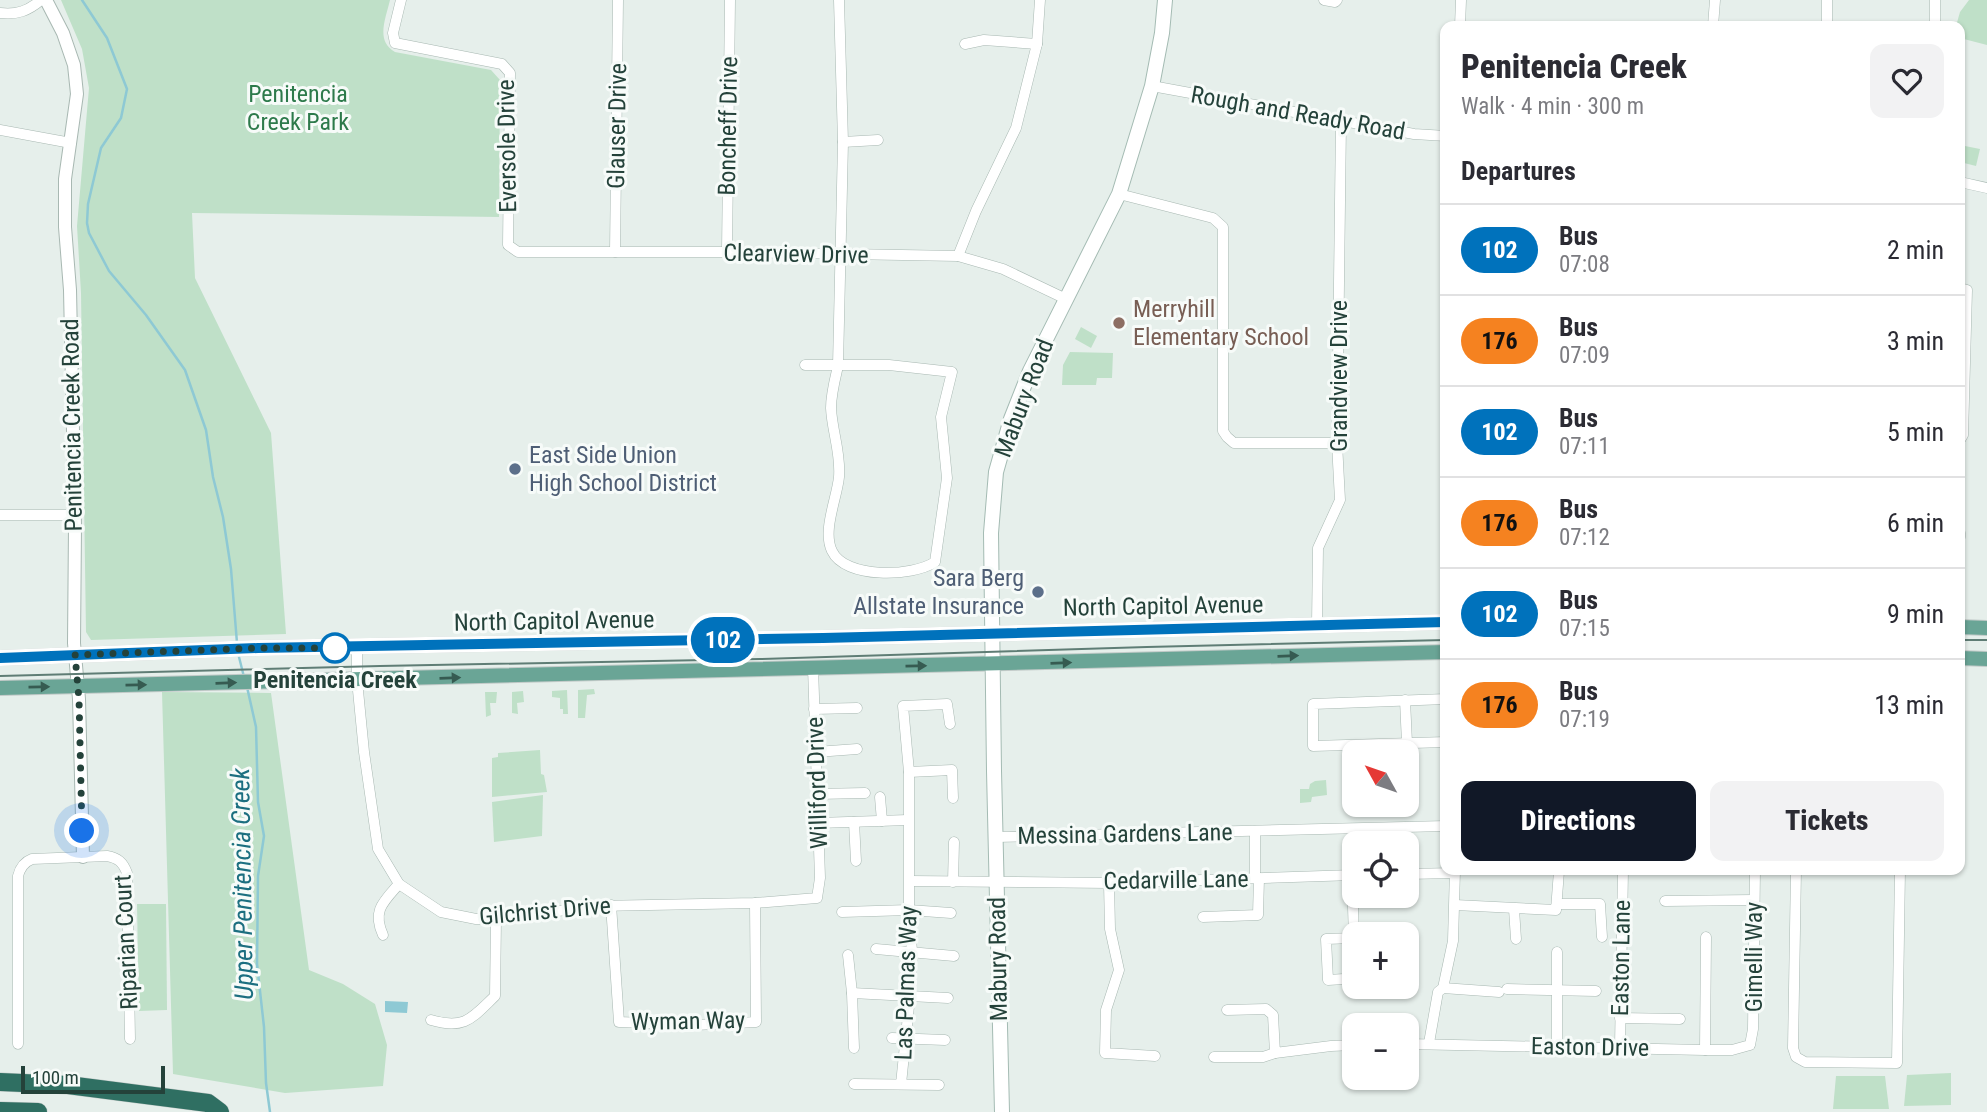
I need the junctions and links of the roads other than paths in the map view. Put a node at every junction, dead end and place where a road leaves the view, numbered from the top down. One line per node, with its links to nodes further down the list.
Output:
1 (43, 0): 14 (street); 27 (street, Penitencia Creek Road)
2 (401, 0): 31 (street, Eversole Drive)
3 (618, 0): 32 (street, Glauser Drive)
4 (730, 0): 33 (street, Boncheff Drive)
5 (839, 0): 26 (street)
6 (1040, 0): 20 (street)
7 (1166, 0): 21 (main road, Mabury Road)
8 (1324, 0): 9 (street)
9 (1337, 0)
10 (1461, 0): 15 (street)
11 (1715, 0): 16 (street)
12 (1827, 0): 17 (street)
13 (1935, 0): 18 (street)
14 (0, 13)
15 (1460, 21)
16 (1713, 21)
17 (1827, 21)
18 (1935, 21)
19 (965, 44): 20 (street)
20 (1037, 44): 35 (street)
21 (1152, 86): 22 (street, Rough and Ready Road); 30 (main road, Mabury Road)
22 (1341, 121): 24 (street, Rough and Ready Road); 41 (street, Grandview Drive)
23 (0, 130): 27 (street)
24 (1440, 136)
25 (878, 141): 26 (street)
26 (843, 142): 34 (street)
27 (71, 143): 43 (street, Penitencia Creek Road)
28 (1965, 183): 29 (street)
29 (1987, 188)
30 (1119, 194): 37 (main road, Mabury Road); 41 (street)
31 (518, 252): 32 (street, Clearview Drive)
32 (615, 252): 33 (street, Clearview Drive)
33 (727, 252): 34 (street, Clearview Drive)
34 (840, 256): 35 (street, Clearview Drive); 40 (street)
35 (958, 256): 37 (street, Clearview Drive)
36 (1965, 289): 38 (street)
37 (1066, 299): 48 (main road, Mabury Road)
38 (1965, 362)
39 (805, 365): 40 (street)
40 (838, 366): 40 (street)
41 (1337, 443): 45 (street, Grandview Drive)
42 (0, 515): 43 (street)
43 (74, 515): 51 (street, Penitencia Creek Road)
44 (1440, 622): 45 (main road, North Capitol Avenue)
45 (1317, 625): 48 (main road, North Capitol Avenue)
46 (1965, 627): 47 (main road)
47 (1987, 628)
48 (993, 633): 49 (main road, North Capitol Avenue); 55 (main road, Mabury Road)
49 (356, 648): 51 (main road, North Capitol Avenue); 57 (street, Gilchrist Drive)
50 (1440, 652): 55 (main road, one-way to 50)
51 (75, 655): 52 (main road, North Capitol Avenue); 58 (street, Penitencia Creek Road)
52 (0, 658)
53 (1965, 658): 54 (main road)
54 (1987, 659)
55 (993, 664): 56 (main road, one-way to 55); 82 (main road, Mabury Road)
56 (813, 667): 57 (main road, one-way to 56); 63 (street, Williford Drive)
57 (357, 680): 58 (main road, one-way to 57); 100 (street, Gilchrist Drive)
58 (78, 686): 59 (main road, one-way to 58); 84 (street, Penitencia Creek Road)
59 (0, 688)
60 (1440, 699): 61 (street)
61 (1405, 700): 65 (street); 68 (street)
62 (858, 708): 63 (street)
63 (814, 709): 70 (street, Williford Drive)
64 (950, 724): 71 (street, Las Palmas Way)
65 (1407, 740)
66 (1440, 742): 67 (street)
67 (1419, 743)
68 (1342, 745)
69 (857, 749): 70 (street)
70 (816, 751): 73 (street, Williford Drive)
71 (909, 772): 75 (street); 76 (street, Las Palmas Way)
72 (865, 793): 73 (street)
73 (817, 794): 78 (street, Williford Drive)
74 (880, 797): 77 (street)
75 (953, 798)
76 (908, 820): 77 (street); 96 (street, Las Palmas Way)
77 (882, 821): 79 (street)
78 (818, 822): 79 (street); 101 (street, Williford Drive)
79 (854, 822): 85 (street)
80 (1440, 826): 81 (street, Messina Gardens Lane)
81 (1255, 831): 82 (street, Messina Gardens Lane); 95 (street, Messina Gardens Lane)
82 (996, 837): 98 (main road, Mabury Road)
83 (954, 842): 97 (street)
84 (83, 857): 136 (street, Riparian Court); 141 (street)
85 (856, 861)
86 (1440, 873): 87 (street)
87 (1419, 874)
88 (1342, 875): 95 (street, Cedarville Lane)
89 (1455, 875): 107 (street)
90 (1559, 875): 105 (street)
91 (1623, 875): 132 (street, Easton Lane)
92 (1755, 875): 102 (street, Gimelli Way)
93 (1796, 875): 94 (street)
94 (1900, 875)
95 (1257, 878): 99 (street, Cedarville Lane); 112 (street, Messina Gardens Lane)
96 (910, 881): 97 (street, Las Palmas Way); 109 (street, Las Palmas Way)
97 (953, 883): 98 (street, Las Palmas Way)
98 (997, 883): 99 (street, Cedarville Lane); 155 (main road, Mabury Road)
99 (1108, 883): 149 (street)
100 (399, 884): 113 (street, Gilchrist Drive); 114 (street)
101 (817, 898): 104 (street, Gilchrist Drive)
102 (1754, 900): 103 (street); 142 (street, Gimelli Way)
103 (1665, 901)
104 (755, 903): 106 (street, Gilchrist Drive); 106 (street, Wyman Way)
105 (1558, 904): 108 (street); 115 (street)
106 (611, 905): 113 (street, Gilchrist Drive)
107 (1455, 905): 108 (street); 125 (street)
108 (1514, 909): 118 (street)
109 (909, 910): 110 (street); 111 (street); 120 (street, Las Palmas Way)
110 (842, 912)
111 (951, 913)
112 (1203, 917)
113 (496, 919): 133 (street)
114 (383, 935)
115 (1602, 937)
116 (1706, 937): 147 (street)
117 (1342, 938): 124 (street)
118 (1516, 939)
119 (876, 949): 120 (street)
120 (912, 952): 123 (street); 129 (street, Las Palmas Way)
121 (1557, 952): 126 (street)
122 (848, 955): 128 (street)
123 (954, 956)
124 (1342, 979)
125 (1443, 988): 126 (street); 140 (street)
126 (1556, 989): 127 (street); 144 (street)
127 (1597, 991)
128 (852, 993): 129 (street); 146 (street)
129 (910, 996): 130 (street); 137 (street, Las Palmas Way)
130 (948, 998)
131 (1227, 1010): 148 (street)
132 (1620, 1018): 134 (street); 145 (street, Easton Lane)
133 (431, 1020)
134 (1680, 1020)
135 (892, 1038): 137 (street)
136 (130, 1039)
137 (906, 1039): 138 (street); 153 (street, Las Palmas Way)
138 (946, 1040)
139 (1419, 1043): 140 (street, Easton Drive)
140 (1429, 1043): 144 (street, Easton Drive)
141 (18, 1044)
142 (1750, 1045): 147 (street, Easton Drive)
143 (1342, 1046): 148 (street)
144 (1557, 1046): 145 (street, Easton Drive)
145 (1620, 1047): 147 (street, Easton Drive)
146 (854, 1048)
147 (1705, 1050)
148 (1275, 1053): 150 (street)
149 (1155, 1056)
150 (1214, 1057)
151 (0, 1082): 158 (highway)
152 (855, 1084): 153 (street, Las Palmas Way)
153 (901, 1084): 154 (street, Las Palmas Way)
154 (939, 1085)
155 (1002, 1110)
156 (0, 1111): 157 (highway)
157 (38, 1112)
158 (220, 1112)

